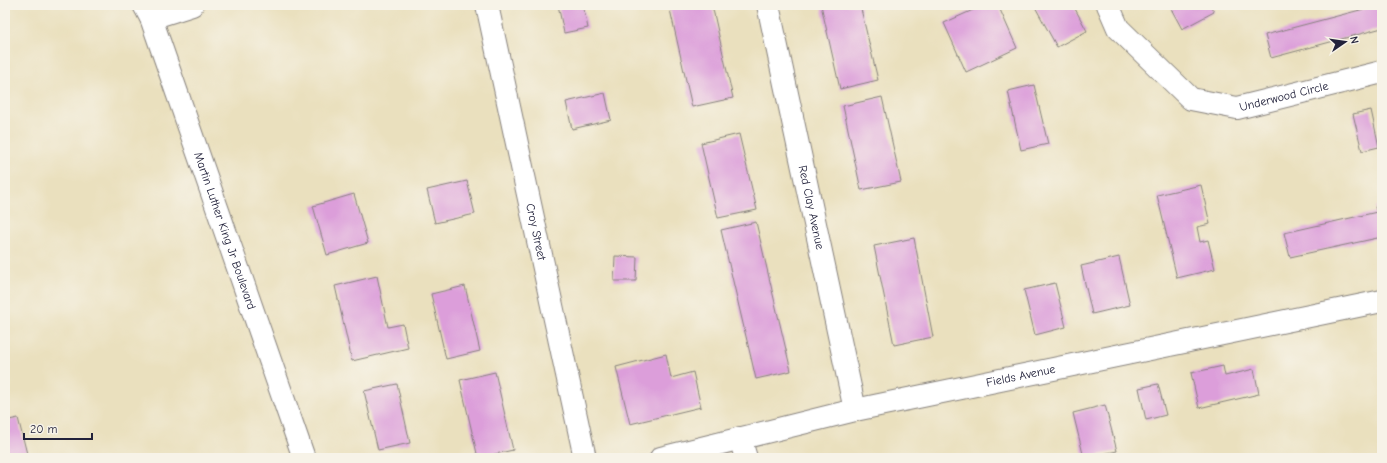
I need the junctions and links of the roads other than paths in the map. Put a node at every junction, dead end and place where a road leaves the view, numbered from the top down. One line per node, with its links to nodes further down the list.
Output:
1 (192, 5): 5 (street)
2 (487, 5): 11 (street, Croy Street)
3 (768, 5): 8 (street, Red Clay Avenue)
4 (1108, 5): 6 (street, Underwood Circle)
5 (148, 11): 10 (street, Martin Luther King Jr Boulevard)
6 (1382, 72)
7 (1382, 301): 8 (street, Fields Avenue)
8 (855, 410): 9 (street, Fields Avenue)
9 (743, 448): 12 (street, Fields Avenue)
10 (304, 458)
11 (585, 458)
12 (661, 458)

